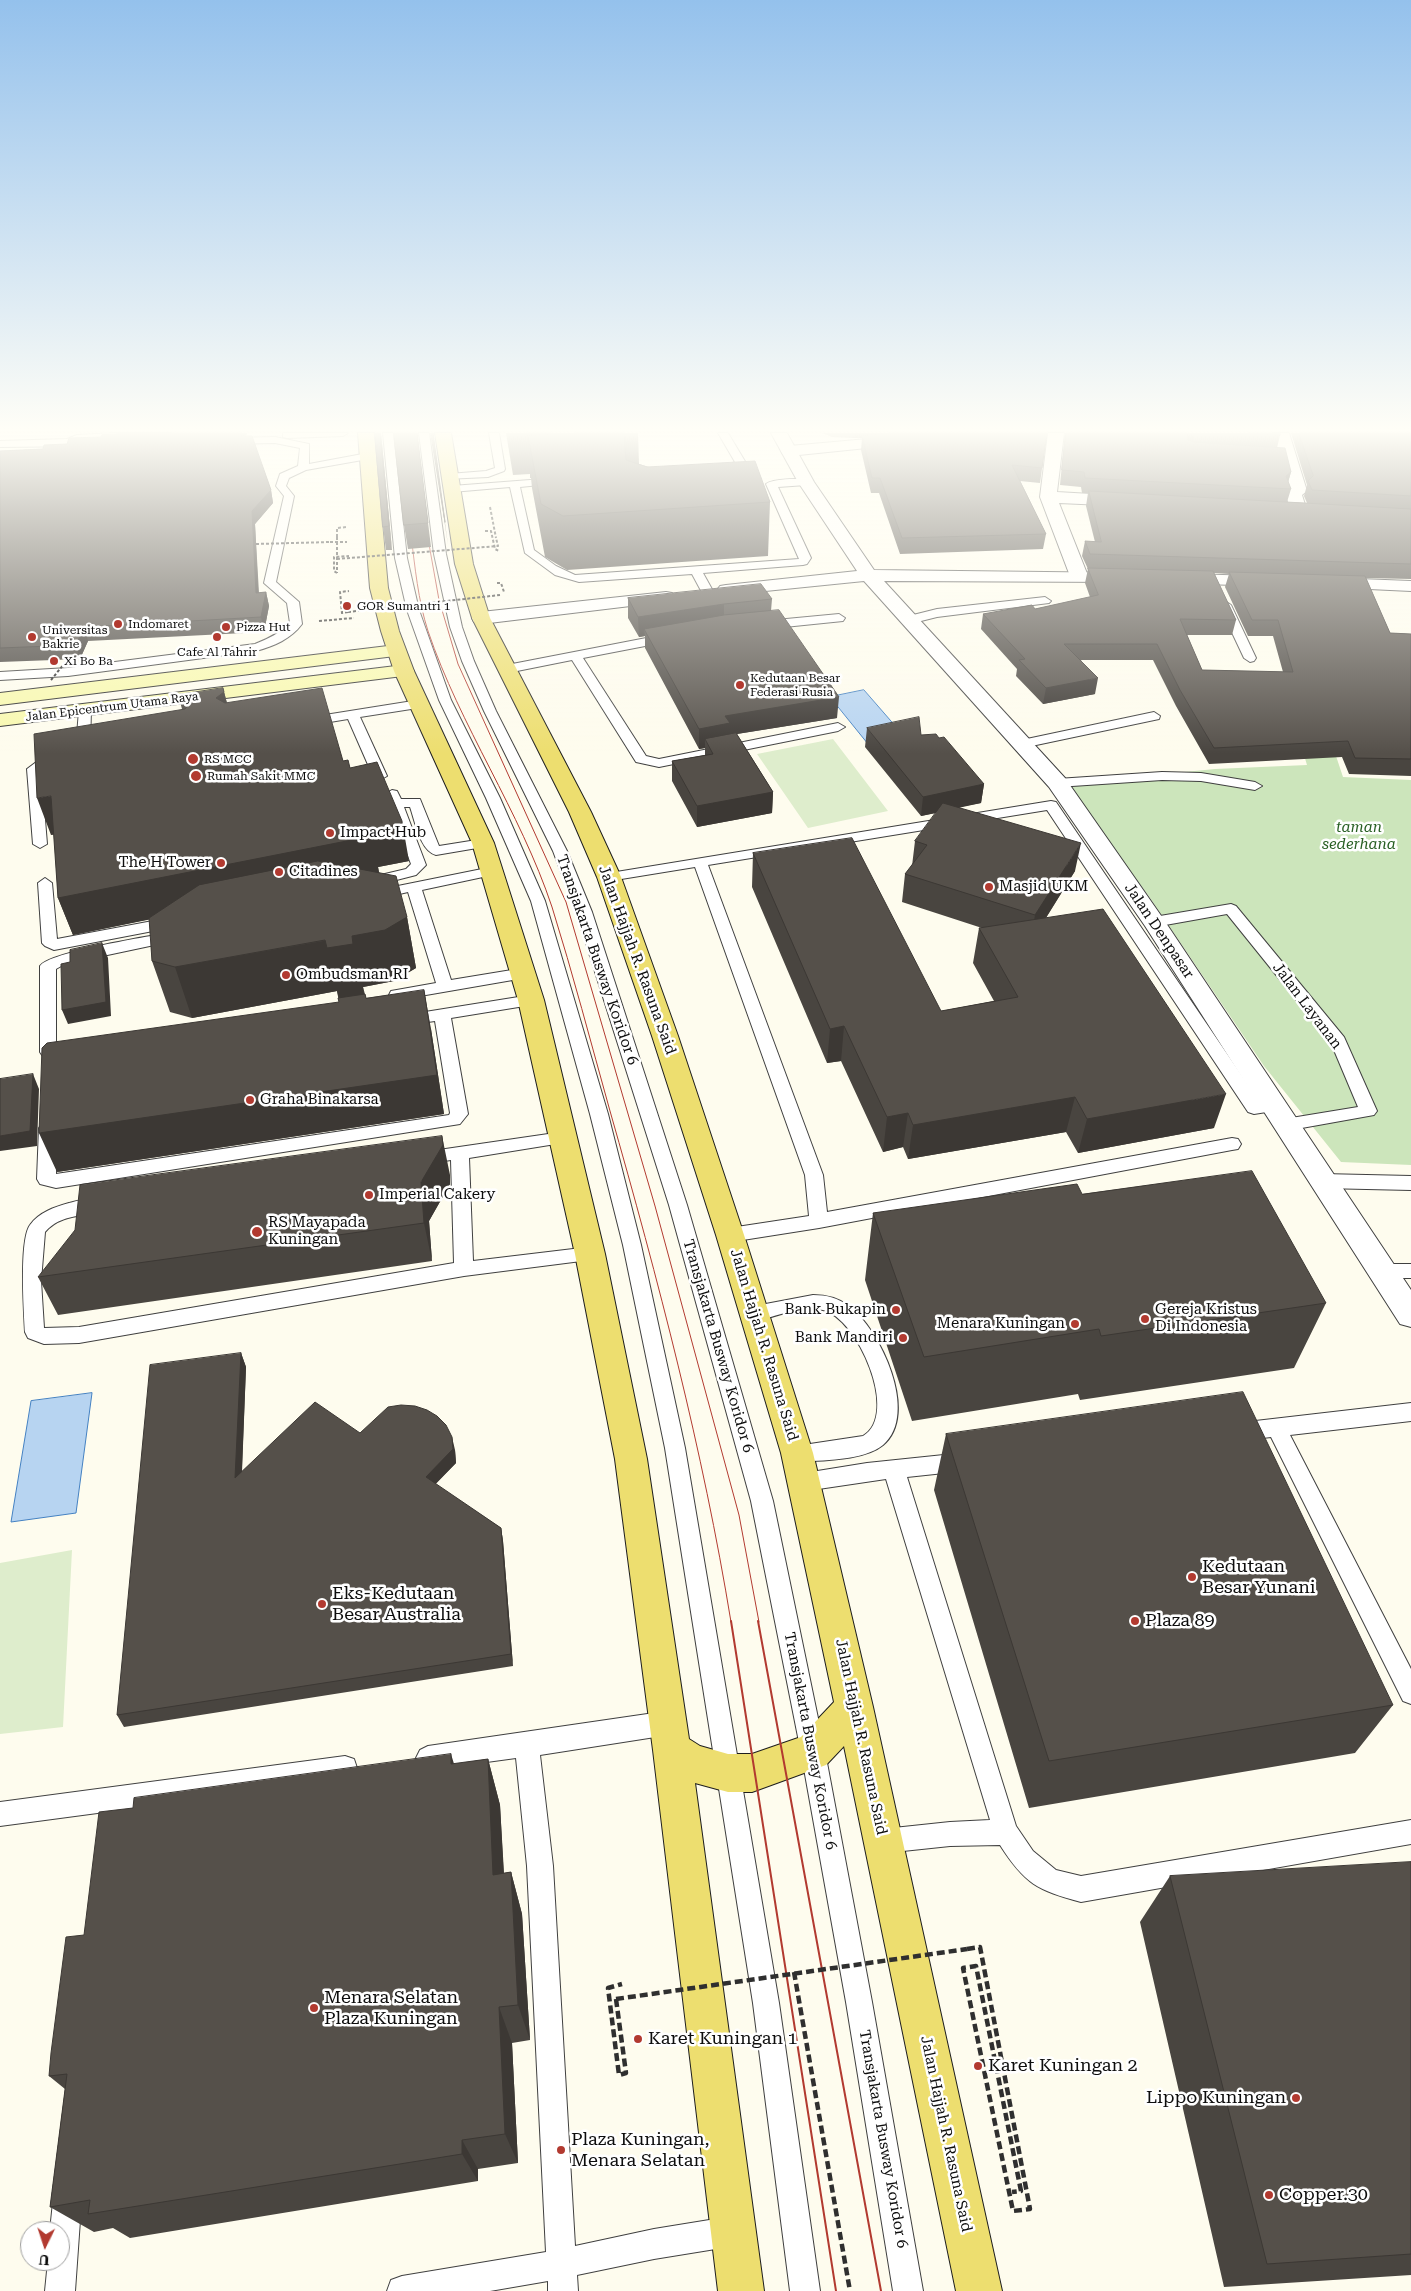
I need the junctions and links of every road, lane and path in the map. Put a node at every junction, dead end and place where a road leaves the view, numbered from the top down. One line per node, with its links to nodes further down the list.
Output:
1 (279, 540): 48 (lane)
2 (337, 540): 17 (path, bridge)
3 (374, 540): 41 (main road)
4 (399, 540): 111 (lane)
5 (438, 540): 108 (lane, Transjakarta Busway Koridor 6)
6 (460, 540): 34 (main road, Jalan Hajjah R. Rasuna Said)
7 (493, 540): 15 (path, bridge)
8 (496, 540): 15 (path, bridge)
9 (527, 540): 18 (lane)
10 (797, 540): 18 (lane)
11 (846, 540): 22 (street, Jalan Denpasar)
12 (1065, 540): 19 (street)
13 (347, 542): 14 (path, bridge)
14 (256, 544)
15 (498, 546): 17 (path, bridge)
16 (349, 556): 17 (path, bridge)
17 (337, 559)
18 (696, 570): 31 (lane)
19 (1079, 576): 20 (street); 22 (street)
20 (1146, 578)
21 (1166, 578): 23 (street)
22 (873, 579): 31 (street); 36 (street, Jalan Denpasar)
23 (1214, 580): 24 (street); 43 (lane)
24 (1281, 581)
25 (501, 582): 30 (path)
26 (1319, 582): 27 (street)
27 (1411, 586)
28 (349, 591): 29 (path, bridge)
29 (500, 595)
30 (505, 595)
31 (699, 599): 34 (street); 40 (street)
32 (1045, 601): 36 (lane)
33 (354, 618): 37 (path)
34 (481, 618): 40 (main road, Jalan Hajjah R. Rasuna Said)
35 (839, 618): 38 (lane)
36 (909, 620): 59 (street, Jalan Denpasar)
37 (319, 621)
38 (753, 626)
39 (679, 636): 42 (lane)
40 (492, 642): 46 (main road, Jalan Hajjah R. Rasuna Said)
41 (396, 650): 45 (main road, Jalan Epicentrum Utama Raya); 47 (main road)
42 (575, 655): 46 (lane); 58 (lane)
43 (1250, 658)
44 (68, 659): 49 (path, bridge)
45 (315, 661): 50 (main road); 51 (main road, Jalan Epicentrum Utama Raya)
46 (507, 670): 67 (main road, Jalan Hajjah R. Rasuna Said)
47 (404, 671): 50 (main road, Jalan Epicentrum Utama Raya); 52 (main road)
48 (0, 676)
49 (51, 680)
50 (317, 682): 53 (main road, Jalan Epicentrum Utama Raya)
51 (0, 699)
52 (419, 704): 54 (lane); 63 (main road)
53 (85, 710): 56 (main road, Jalan Epicentrum Utama Raya); 64 (lane)
54 (353, 715): 57 (lane); 60 (lane)
55 (1154, 716): 59 (lane)
56 (0, 720)
57 (291, 724)
58 (838, 726)
59 (1022, 744): 61 (street, Jalan Denpasar)
60 (380, 776)
61 (1057, 783): 62 (lane); 73 (street, Jalan Denpasar)
62 (1255, 786)
63 (483, 843): 66 (main road); 69 (lane)
64 (40, 844)
65 (700, 862): 67 (lane); 82 (lane); 90 (lane)
66 (492, 871): 70 (lane); 76 (main road)
67 (609, 877): 91 (main road, Jalan Hajjah R. Rasuna Said)
68 (45, 883): 72 (lane)
69 (356, 884)
70 (414, 887): 71 (lane); 75 (lane)
71 (365, 897)
72 (192, 918)
73 (1154, 922): 82 (street, Jalan Denpasar); 82 (lane, Jalan Layanan)
74 (184, 934): 80 (lane)
75 (445, 986): 76 (lane); 77 (lane)
76 (528, 986): 78 (lane); 83 (main road)
77 (377, 999)
78 (442, 1014): 79 (lane); 81 (lane)
79 (388, 1022)
80 (77, 1053)
81 (48, 1114)
82 (1279, 1115): 87 (street, Jalan Denpasar)
83 (562, 1138): 85 (lane); 92 (main road)
84 (1232, 1144): 90 (lane)
85 (460, 1153): 86 (lane); 93 (lane)
86 (411, 1160)
87 (1322, 1181): 88 (lane); 94 (street, Jalan Denpasar)
88 (1411, 1183)
89 (120, 1202): 93 (lane)
90 (819, 1221): 91 (lane)
91 (730, 1235): 96 (main road, Jalan Hajjah R. Rasuna Said)
92 (590, 1254): 93 (lane); 106 (main road)
93 (464, 1269)
94 (1382, 1271): 95 (lane); 97 (street, Jalan Denpasar)
95 (1411, 1271)
96 (755, 1314): 102 (main road, Jalan Hajjah R. Rasuna Said); 102 (lane)
97 (1411, 1315)
98 (1411, 1412): 99 (lane)
99 (1276, 1427): 100 (lane); 104 (lane)
100 (1218, 1434)
101 (982, 1460): 103 (lane)
102 (801, 1467): 103 (lane); 105 (main road, Jalan Hajjah R. Rasuna Said)
103 (894, 1470): 115 (lane)
104 (1411, 1693)
105 (855, 1707): 108 (main road); 117 (main road, Jalan Hajjah R. Rasuna Said)
106 (670, 1736): 107 (lane); 111 (main road); 122 (main road)
107 (527, 1745): 109 (lane); 123 (lane)
108 (813, 1752): 111 (main road); 129 (lane, Transjakarta Busway Koridor 6)
109 (408, 1760)
110 (368, 1765): 112 (lane)
111 (728, 1773): 127 (lane)
112 (101, 1800): 113 (lane); 114 (lane)
113 (0, 1814)
114 (98, 1830)
115 (1006, 1832): 116 (lane); 117 (lane)
116 (1411, 1832)
117 (884, 1841): 130 (main road, Jalan Hajjah R. Rasuna Said)
118 (794, 1972): 119 (path, bridge); 121 (path, bridge); 128 (path)
119 (622, 1984)
120 (70, 2164): 124 (lane)
121 (1012, 2192)
122 (734, 2231): 123 (lane); 126 (main road)
123 (563, 2278): 125 (lane)
124 (60, 2291)
125 (402, 2291)
126 (741, 2291)
127 (805, 2291)
128 (850, 2291)
129 (908, 2291)
130 (979, 2291)

